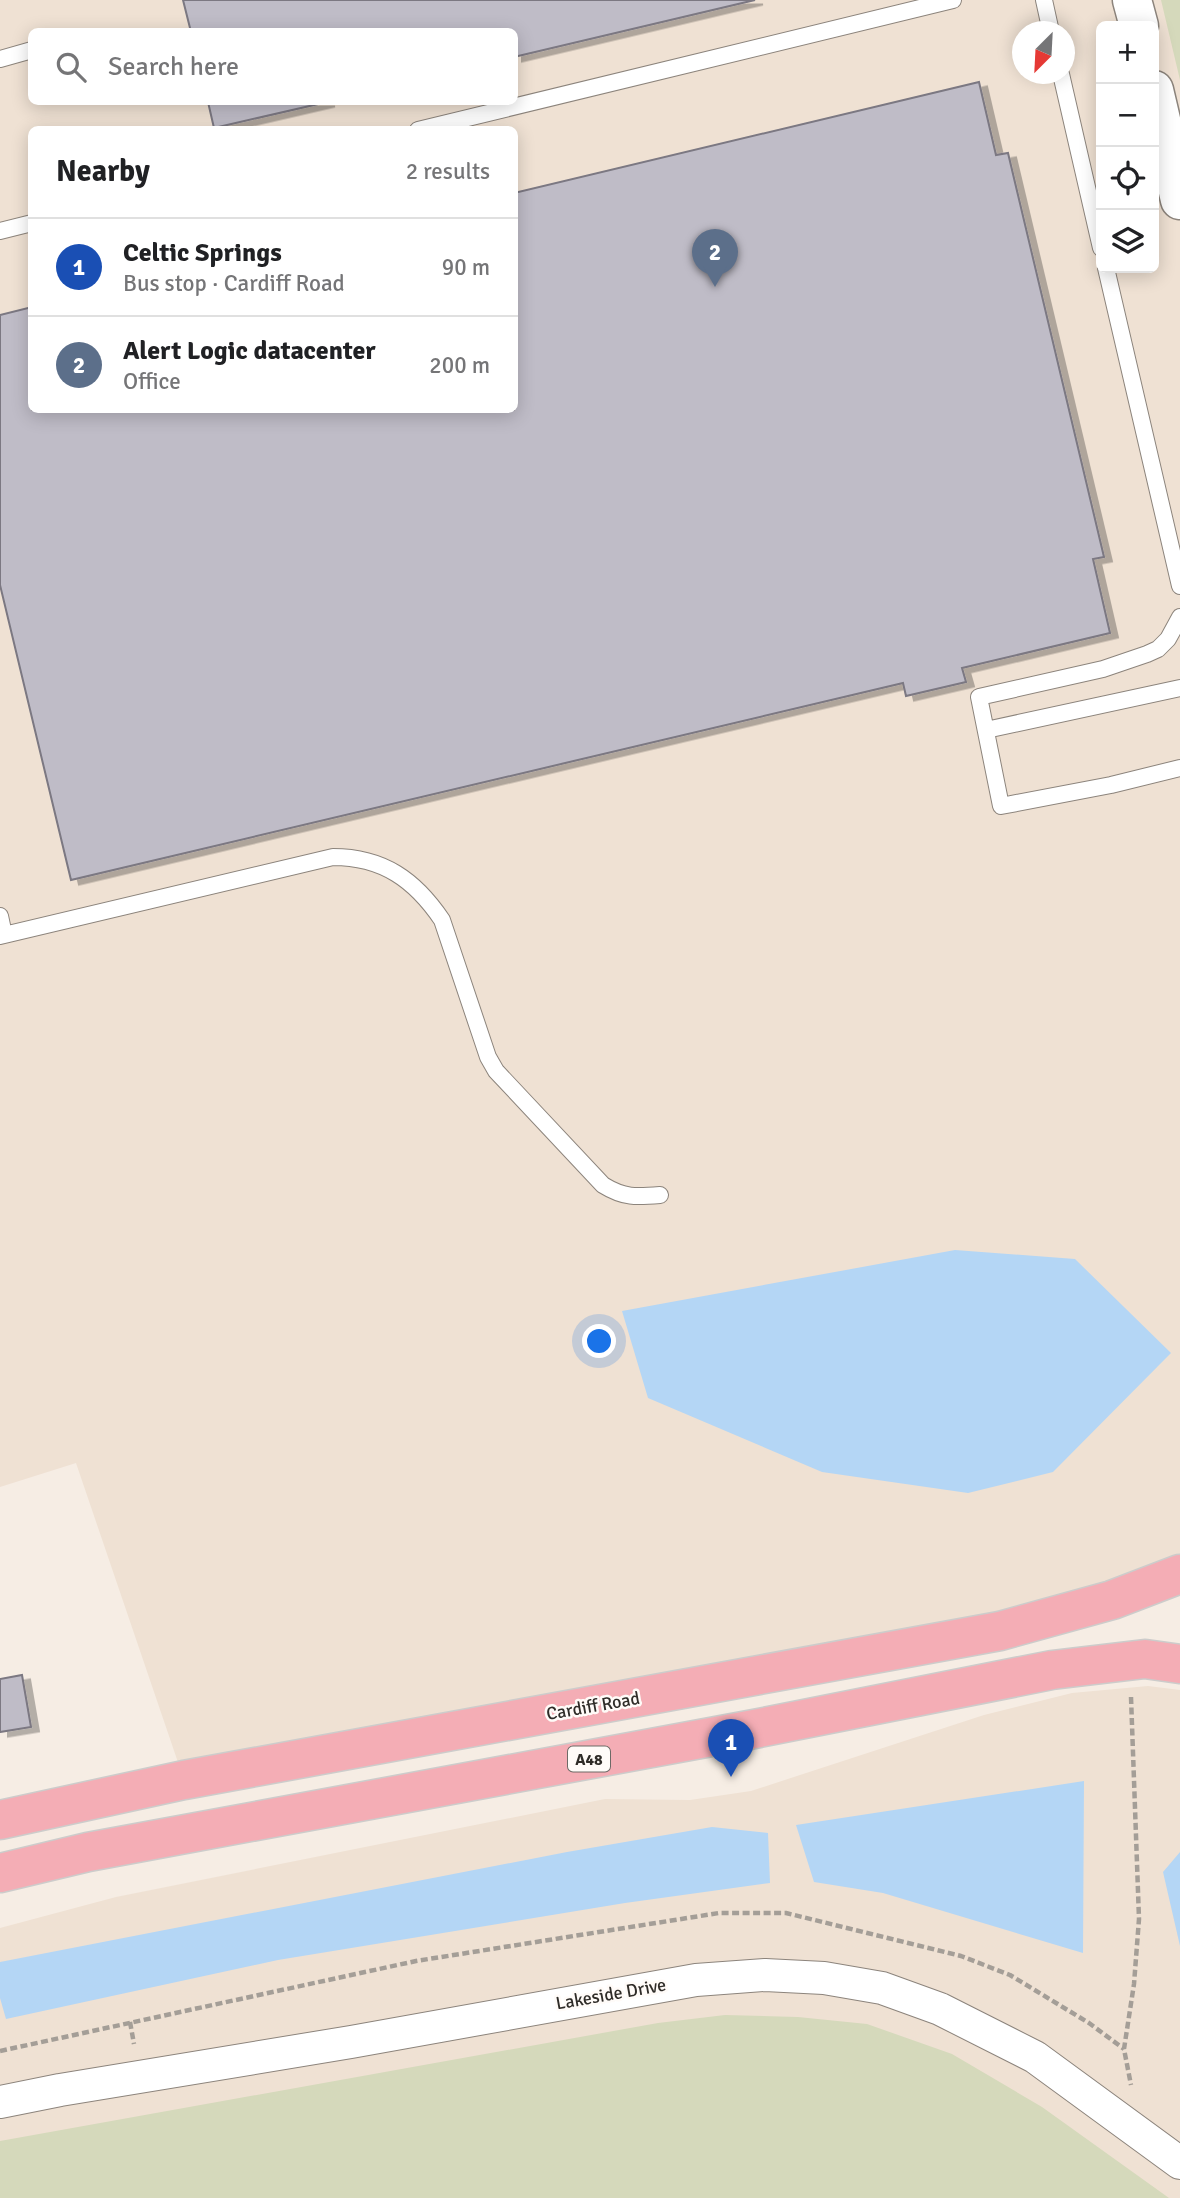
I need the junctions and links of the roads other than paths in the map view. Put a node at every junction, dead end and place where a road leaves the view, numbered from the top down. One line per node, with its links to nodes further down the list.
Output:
1 (953, 0): 10 (lane)
2 (1044, 0): 4 (lane)
3 (1132, 0): 5 (street)
4 (1049, 21)
5 (1138, 21)
6 (28, 51): 7 (lane)
7 (0, 59)
8 (1063, 84): 13 (lane)
9 (1159, 111): 11 (street)
10 (434, 126)
11 (1180, 200)
12 (28, 224): 14 (lane)
13 (1096, 226)
14 (0, 231)
15 (1107, 273): 16 (lane)
16 (1180, 586)
17 (1180, 617): 19 (lane)
18 (1180, 688): 19 (lane)
19 (986, 730): 20 (lane)
20 (1180, 768)
21 (0, 916): 22 (lane)
22 (2, 935): 23 (lane)
23 (660, 1195)
24 (1180, 1574): 26 (main road, Cardiff Road)
25 (1180, 1664): 27 (main road, A48)
26 (0, 1820)
27 (0, 1874)
28 (0, 2102): 29 (street, Lakeside Drive)
29 (1180, 2163)

